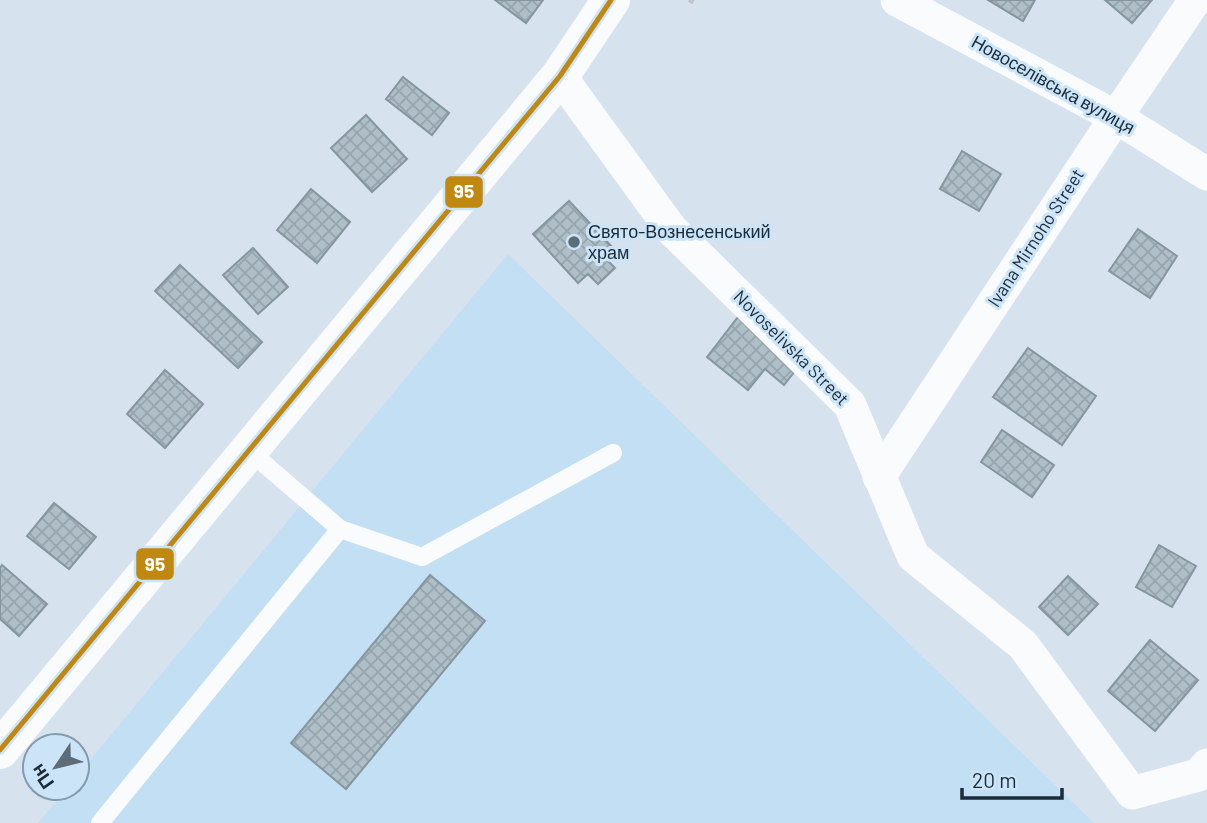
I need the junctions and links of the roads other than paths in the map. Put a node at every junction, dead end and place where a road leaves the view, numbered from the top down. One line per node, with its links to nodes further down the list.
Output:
1 (611, 0): 4 (street)
2 (897, 0): 5 (street, Новоселівська вулиця)
3 (1195, 0): 5 (street, Ivana Mirnoho Street)
4 (560, 76): 7 (street); 9 (street, Novoselivska Street)
5 (1115, 117): 6 (street, Новоселівська вулиця); 9 (street, Ivana Mirnoho Street)
6 (1207, 174)
7 (248, 450): 10 (lane); 11 (street)
8 (613, 453): 10 (lane)
9 (879, 477): 12 (street, Novoselivska Street)
10 (340, 529): 13 (lane)
11 (0, 750)
12 (1207, 765)
13 (100, 823)

